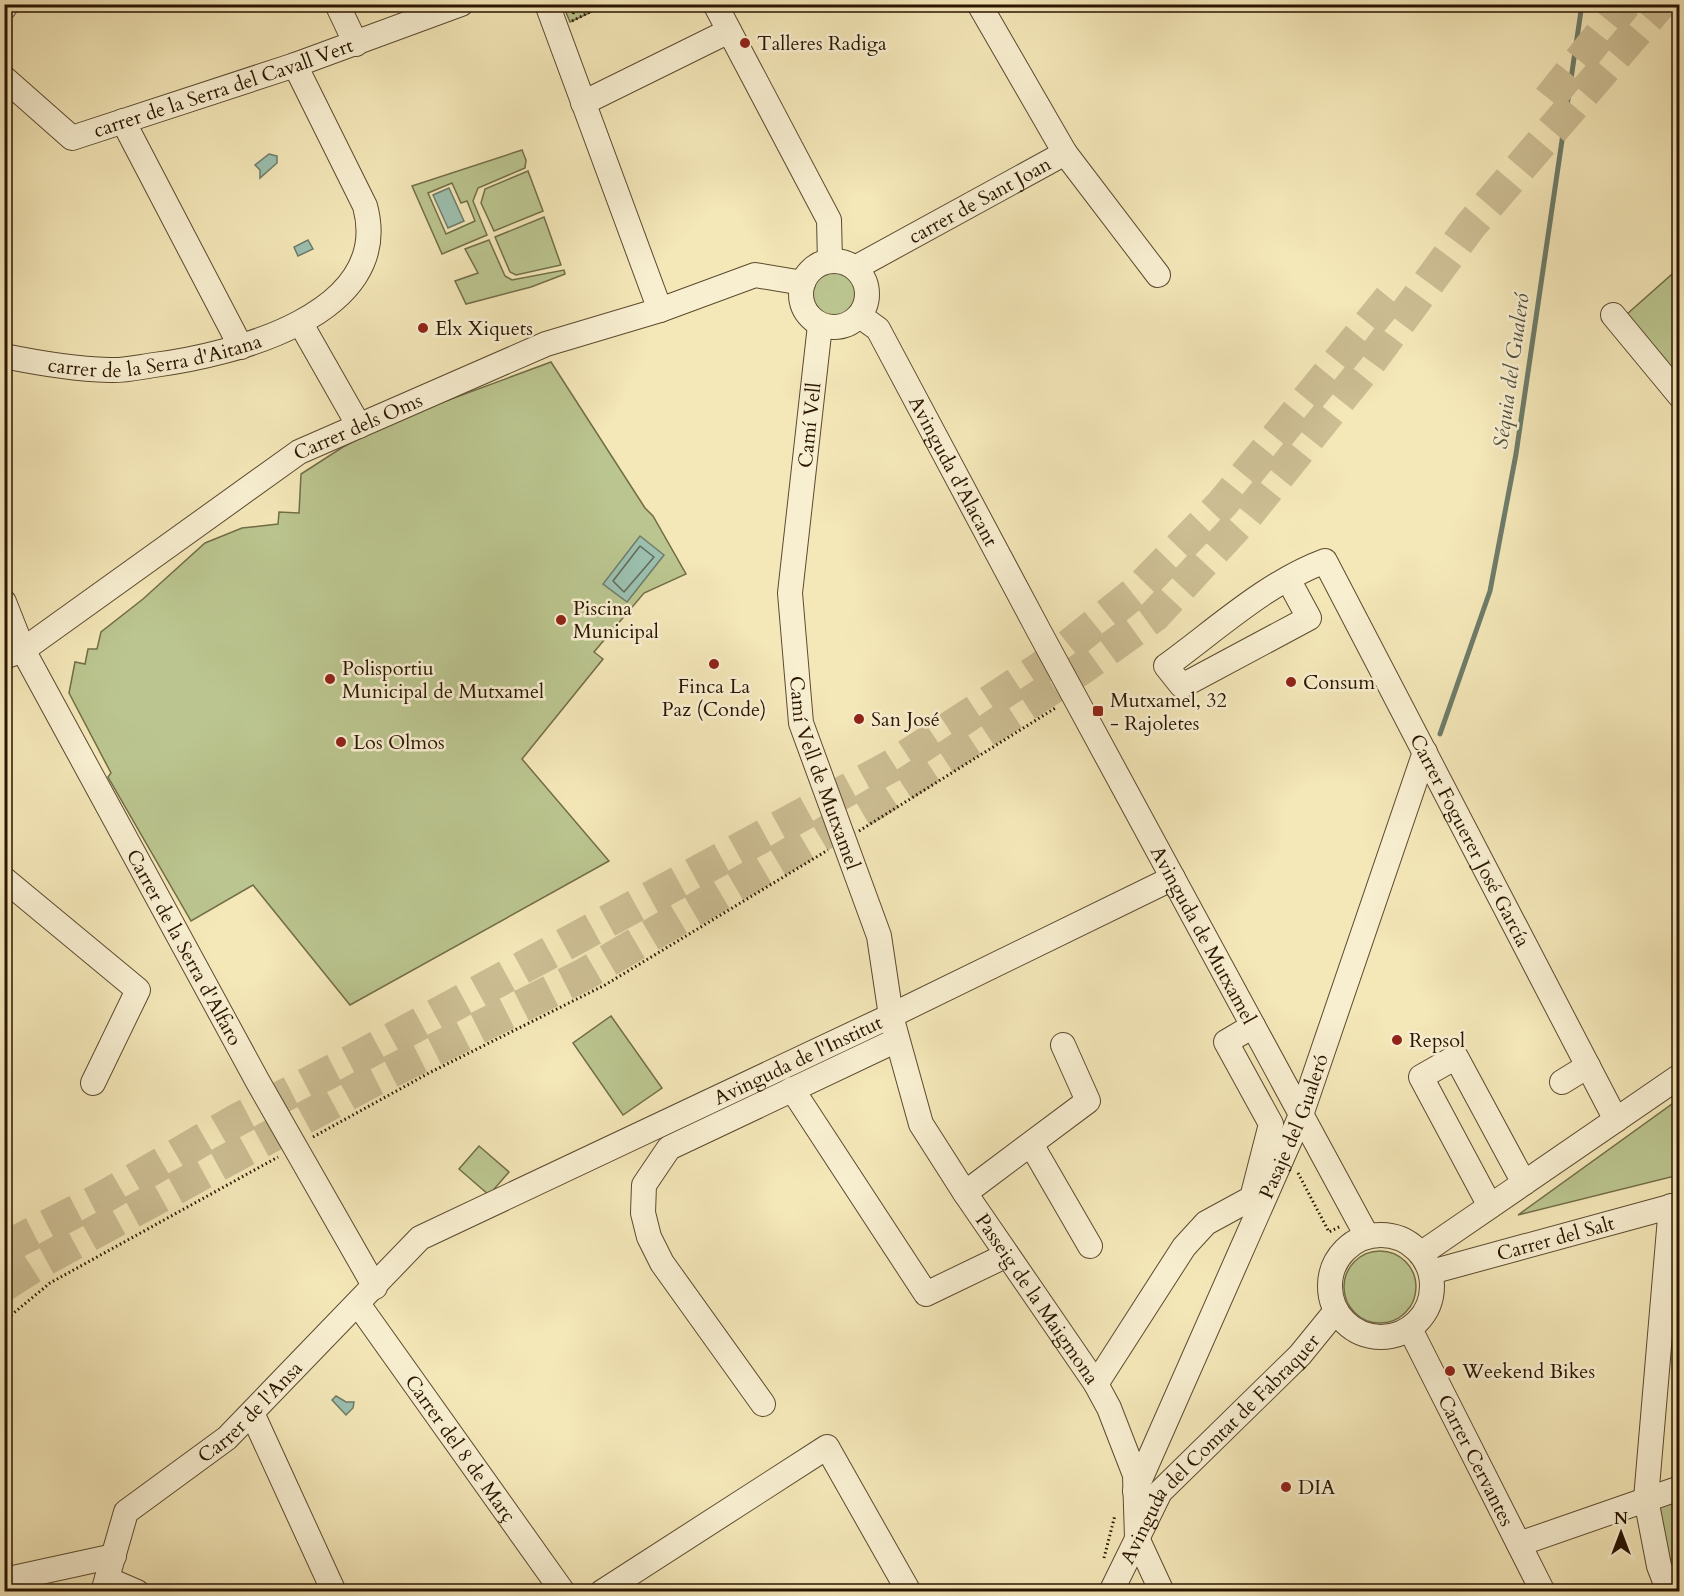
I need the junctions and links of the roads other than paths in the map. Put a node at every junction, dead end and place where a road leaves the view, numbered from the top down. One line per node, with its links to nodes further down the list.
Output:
1 (7, 4): 7 (street)
2 (337, 4): 9 (street)
3 (461, 4): 9 (street, carrer de la Serra del Cavall Vert)
4 (548, 4): 12 (street)
5 (715, 4): 8 (street)
6 (979, 4): 14 (street)
7 (4, 8)
8 (729, 31): 12 (street); 15 (street)
9 (356, 44): 10 (street, carrer de la Serra del Cavall Vert)
10 (295, 65): 13 (street, carrer de la Serra del Cavall Vert); 22 (street, carrer de la Serra d'Aitana)
11 (4, 78): 13 (street, carrer de la Serra del Cavall Vert)
12 (583, 103): 19 (street)
13 (123, 120): 24 (street)
14 (1065, 153): 16 (street, carrer de Sant Joan); 17 (street, carrer de Sant Joan)
15 (830, 261): 16 (street); 18 (street)
16 (855, 268): 21 (street)
17 (1158, 275)
18 (802, 283): 19 (street, Carrer dels Oms); 23 (street)
19 (660, 310): 27 (street, Carrer dels Oms)
20 (1613, 315): 26 (street)
21 (860, 316): 23 (street); 31 (street, Avinguda d'Alacant)
22 (301, 324): 24 (street, carrer de la Serra d'Aitana); 27 (street)
23 (820, 325): 28 (street, Camí Vell)
24 (241, 347): 25 (street, carrer de la Serra d'Aitana)
25 (4, 356)
26 (1680, 396)
27 (359, 426): 32 (street, Carrer dels Oms)
28 (797, 526): 36 (street, Camí Vell de Mutxamel)
29 (1288, 579): 29 (street); 33 (street, Carrer Foguerer José García)
30 (4, 602): 32 (street, Carrer de la Serra d'Alfaro)
31 (1040, 633): 34 (street, Avinguda de Mutxamel)
32 (14, 653): 57 (street, Carrer de la Serra d'Alfaro)
33 (1425, 752): 40 (street, Carrer Foguerer José García); 45 (street, Pasaje del Gualeró)
34 (1173, 878): 36 (street, Avinguda de l'Institut); 37 (street, Avinguda de Mutxamel)
35 (4, 879): 43 (street)
36 (891, 1016): 38 (street, Passeig de la Maigmona); 53 (street, Avinguda de l'Institut)
37 (1253, 1026): 45 (street, Avinguda de Mutxamel); 60 (street)
38 (897, 1040): 44 (street); 49 (street, Passeig de la Maigmona)
39 (1063, 1045): 47 (street)
40 (1588, 1066): 42 (street); 46 (street, Carrer Foguerer José García)
41 (1680, 1076): 46 (street)
42 (1562, 1082)
43 (93, 1083)
44 (792, 1089): 55 (street); 61 (street)
45 (1301, 1115): 52 (street, Avinguda de Mutxamel); 64 (street, Pasaje del Gualeró)
46 (1616, 1120): 48 (street)
47 (1030, 1144): 49 (street); 54 (street)
48 (1524, 1183): 51 (street); 51 (street)
49 (965, 1193): 55 (street, Passeig de la Maigmona)
50 (1675, 1205): 56 (street, Carrer del Salt); 65 (street)
51 (1490, 1206): 56 (street)
52 (1367, 1236): 56 (street); 58 (street)
53 (420, 1238): 57 (street, Carrer de l'Ansa)
54 (1089, 1246)
55 (1006, 1255): 60 (street, Passeig de la Maigmona)
56 (1426, 1262): 59 (street)
57 (367, 1296): 62 (street, Carrer de l'Ansa); 71 (street, Carrer del 8 de Març)
58 (1335, 1312): 59 (street); 66 (street, Avinguda del Comtat de Fabraquer)
59 (1410, 1329): 67 (street, Carrer Cervantes)
60 (1096, 1384): 64 (street, Passeig de la Maigmona)
61 (763, 1404)
62 (252, 1413): 68 (street, Carrer de l'Ansa); 73 (street)
63 (1680, 1488): 65 (street)
64 (1135, 1491): 66 (street, Passeig de la Maigmona)
65 (1646, 1498): 67 (street); 79 (street)
66 (1137, 1538): 76 (street, Avinguda del Comtat de Fabraquer); 77 (street, Passeig de la Maigmona)
67 (1520, 1544): 78 (street, Carrer Cervantes)
68 (114, 1556): 69 (street); 70 (street, Carrer de l'Ansa)
69 (4, 1580)
70 (105, 1585): 72 (street)
71 (553, 1586)
72 (137, 1592)
73 (334, 1592)
74 (602, 1592): 75 (street)
75 (909, 1592)
76 (1111, 1592)
77 (1162, 1592)
78 (1543, 1592)
79 (1669, 1592)

